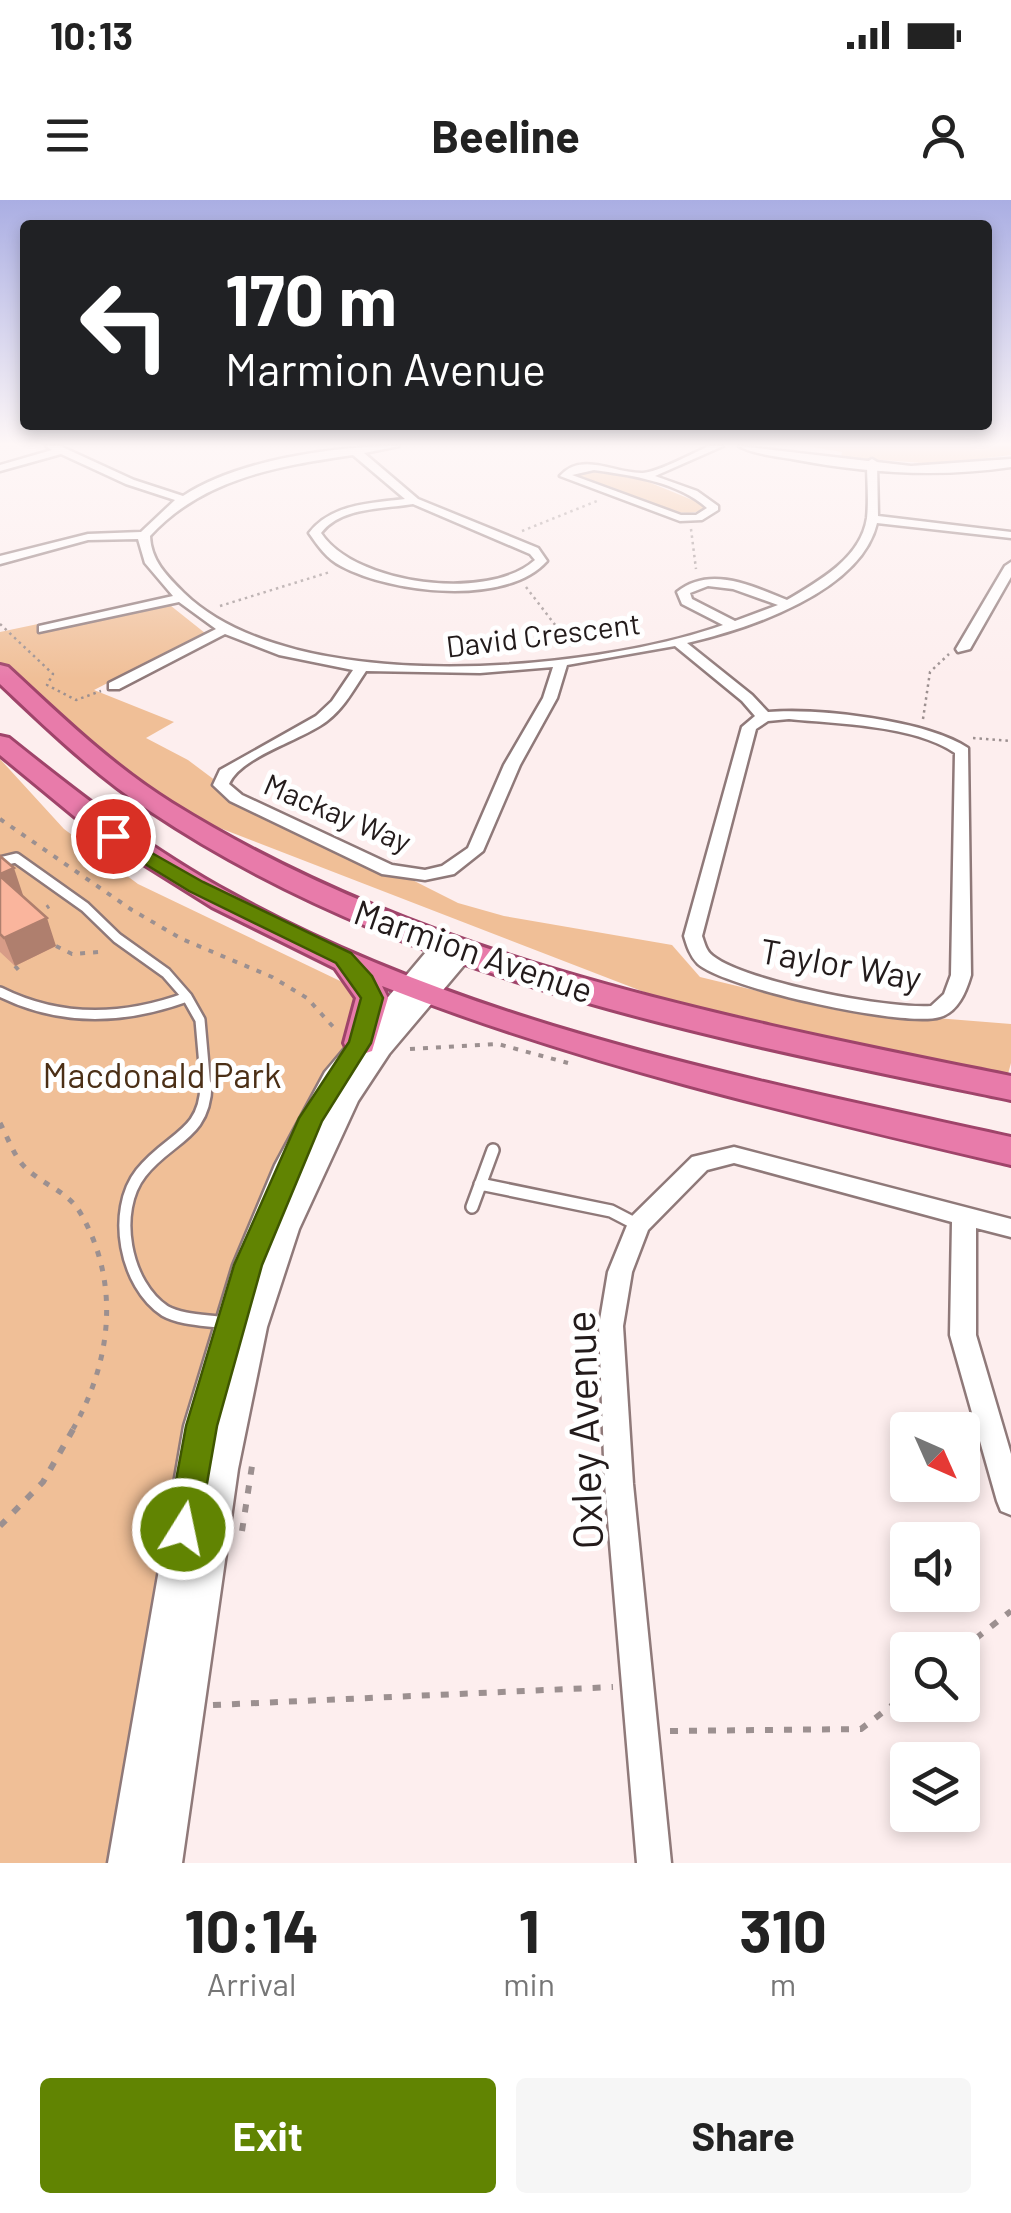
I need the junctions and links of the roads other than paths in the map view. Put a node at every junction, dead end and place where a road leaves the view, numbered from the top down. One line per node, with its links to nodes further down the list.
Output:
1 (152, 524): 6 (street)
2 (321, 524): 3 (street)
3 (468, 524)
4 (872, 524): 11 (street, David Crescent)
5 (913, 524): 7 (street)
6 (144, 534): 8 (street); 10 (street, David Crescent)
7 (1011, 535)
8 (0, 560)
9 (1011, 566): 16 (street)
10 (180, 598): 13 (street); 14 (street, David Crescent)
11 (786, 604): 12 (street, David Crescent); 12 (street)
12 (733, 626): 15 (street, David Crescent)
13 (44, 629)
14 (225, 629): 18 (street, David Crescent); 20 (street)
15 (678, 642): 17 (street, David Crescent); 21 (street)
16 (963, 649)
17 (562, 663): 18 (street, David Crescent); 18 (street, Mackay Way)
18 (362, 667)
19 (0, 672): 24 (highway, Marmion Avenue)
20 (114, 686)
21 (764, 717): 21 (street, Taylor Way)
22 (0, 743): 25 (highway, Marmion Avenue)
23 (0, 862): 28 (lane)
24 (455, 947): 26 (street); 30 (highway, Marmion Avenue)
25 (344, 958): 26 (highway, Marmion Avenue); 29 (highway)
26 (419, 988): 29 (street); 32 (highway, Marmion Avenue); 38 (street)
27 (0, 992): 28 (lane)
28 (188, 997): 38 (lane)
29 (360, 1043): 38 (street)
30 (1011, 1088)
31 (493, 1150): 33 (lane)
32 (1011, 1151)
33 (480, 1184): 34 (lane); 36 (lane)
34 (472, 1207)
35 (964, 1216): 36 (street, Oxley Avenue); 37 (street, Oxley Avenue); 39 (street)
36 (638, 1225): 42 (street, Oxley Avenue)
37 (1011, 1228)
38 (240, 1326): 40 (street); 41 (street)
39 (1011, 1502)
40 (129, 1863)
41 (161, 1863)
42 (654, 1863)

